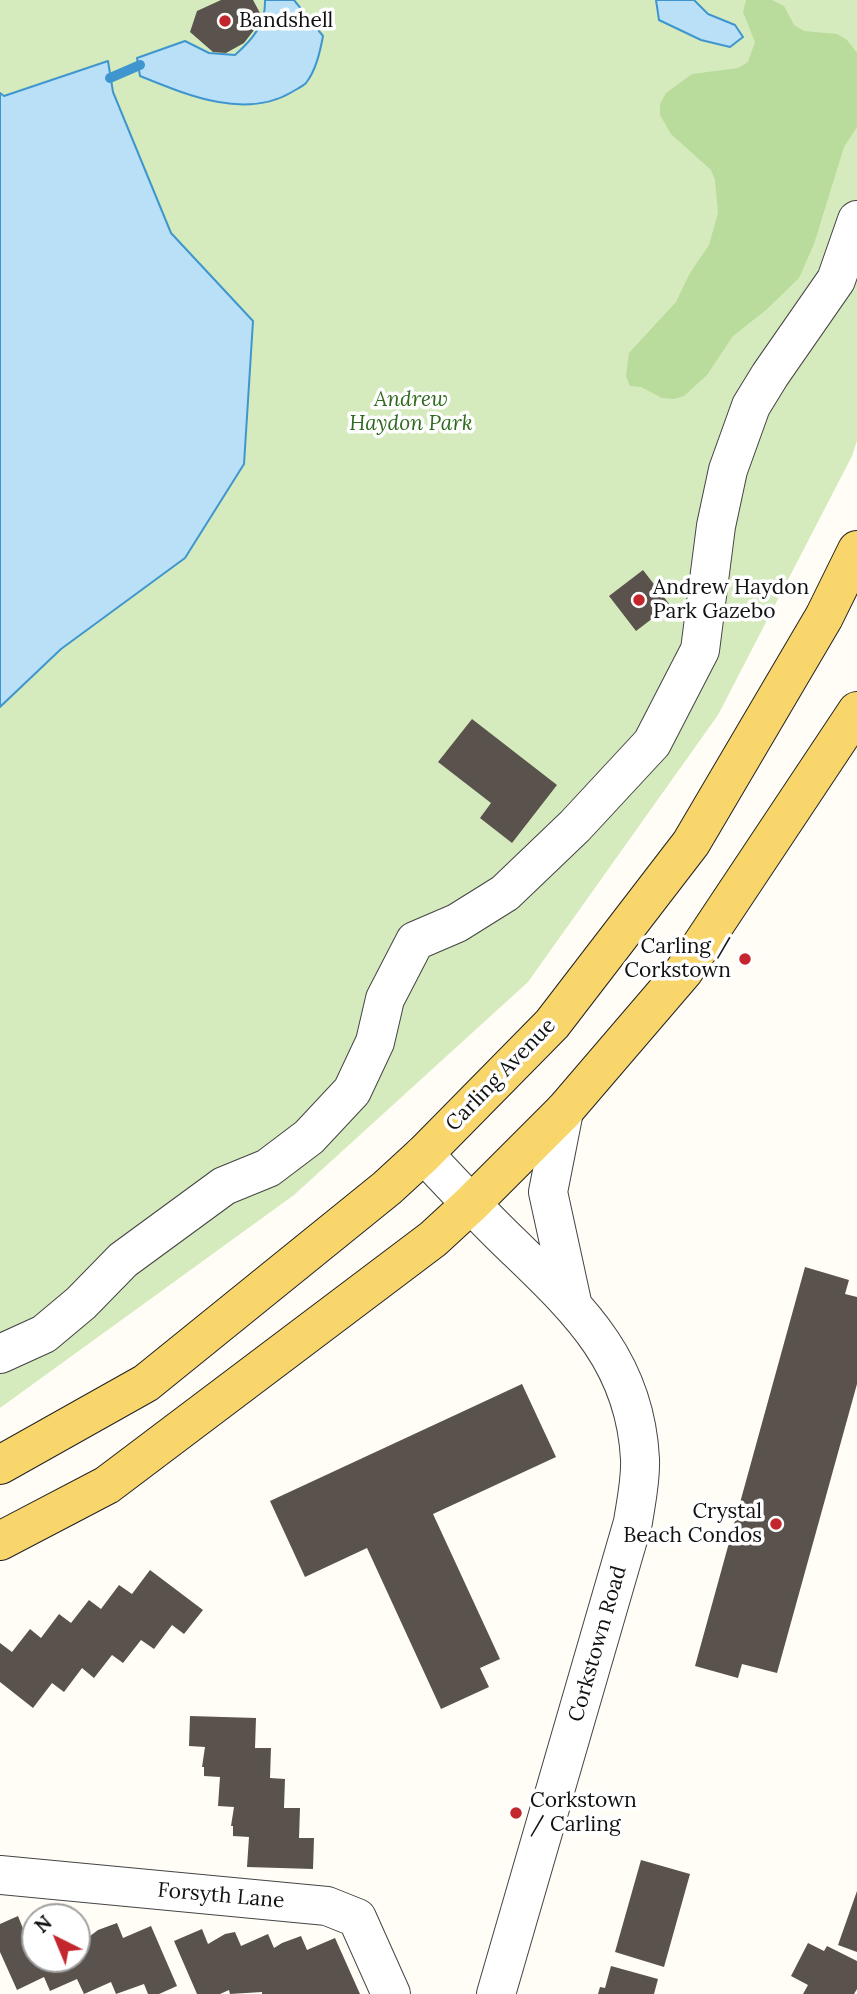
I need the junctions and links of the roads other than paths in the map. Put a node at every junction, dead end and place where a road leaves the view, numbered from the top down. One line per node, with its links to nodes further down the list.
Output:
1 (857, 220): 8 (street)
2 (857, 550): 5 (main road, Carling Avenue)
3 (857, 711): 4 (main road)
4 (564, 1111): 6 (main road); 7 (street)
5 (424, 1154): 6 (street, Corkstown Road); 9 (main road, Carling Avenue)
6 (471, 1204): 7 (street, Corkstown Road); 10 (main road)
7 (572, 1302): 13 (street, Corkstown Road)
8 (0, 1354)
9 (0, 1465)
10 (0, 1541)
11 (0, 1875): 12 (street, Forsyth Lane)
12 (391, 1994)
13 (496, 1994)

